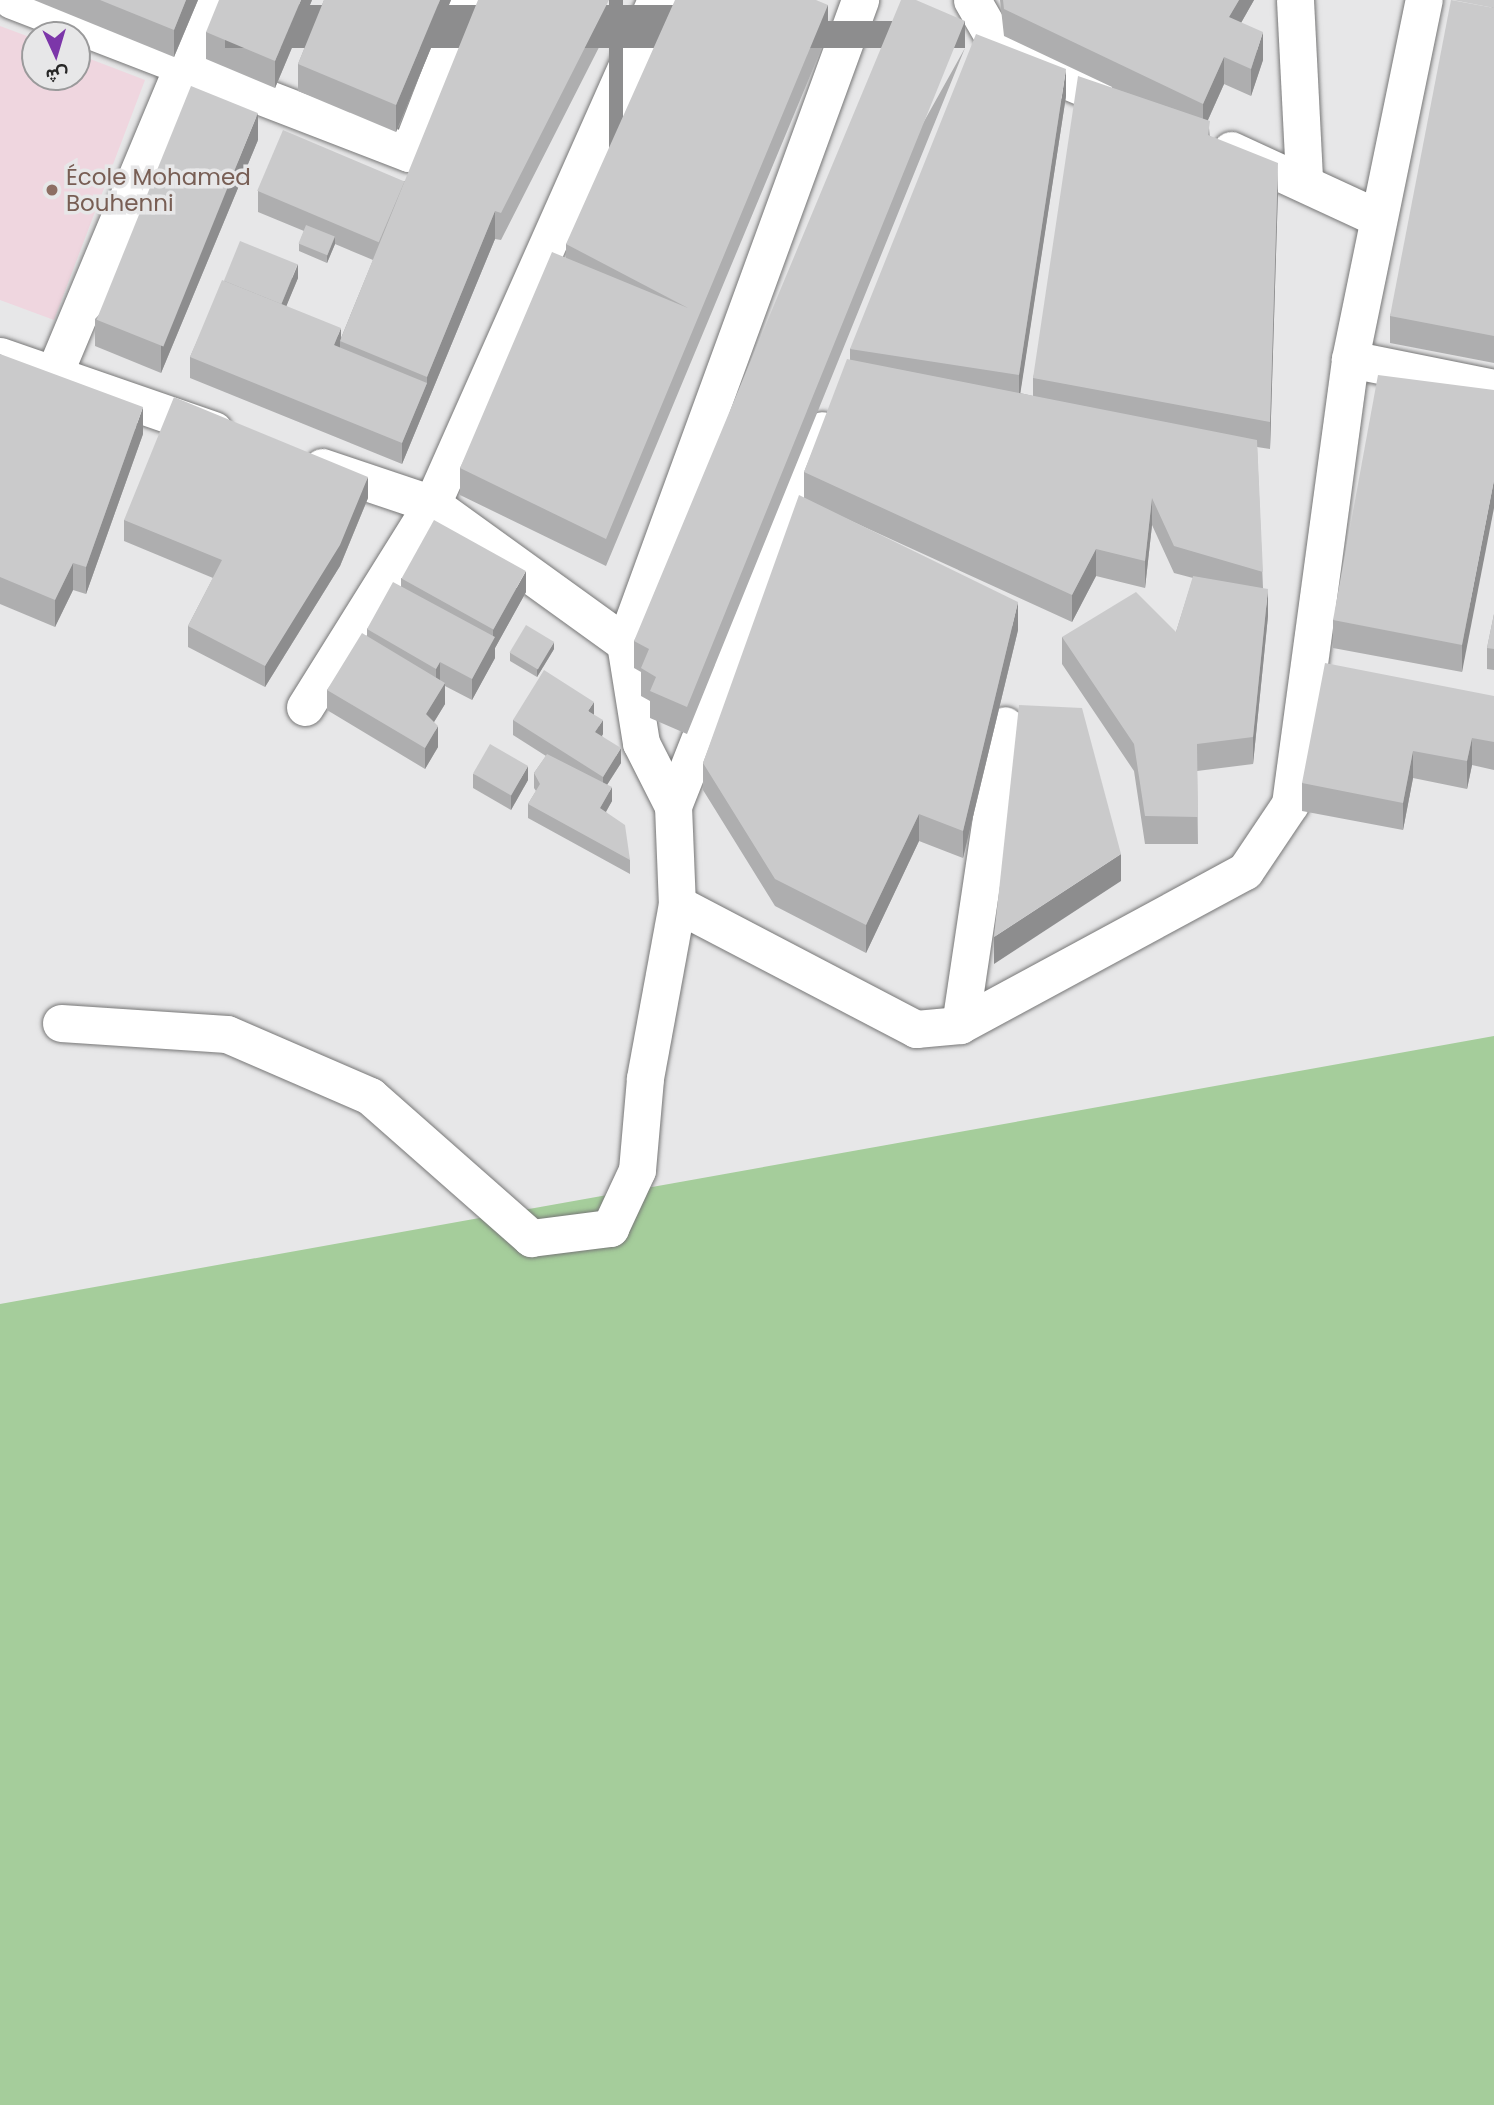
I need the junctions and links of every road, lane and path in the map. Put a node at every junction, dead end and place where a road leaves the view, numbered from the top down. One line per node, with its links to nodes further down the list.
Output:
1 (12, 0): 9 (street)
2 (210, 0): 9 (street)
3 (468, 0): 9 (street)
4 (656, 0): 21 (street)
5 (860, 0): 22 (street)
6 (972, 0): 10 (street)
7 (1295, 0): 12 (street)
8 (1424, 0): 13 (street)
9 (181, 66): 16 (street)
10 (1153, 117)
11 (1204, 138): 12 (street)
12 (1304, 180): 13 (street)
13 (1376, 217): 15 (street)
14 (0, 356): 16 (street)
15 (1350, 359): 17 (street); 23 (street)
16 (53, 376): 19 (street)
17 (1494, 388)
18 (838, 392): 27 (street)
19 (249, 442)
20 (288, 455): 21 (street)
21 (432, 504): 22 (street); 25 (street)
22 (625, 643): 27 (street)
23 (1305, 665): 24 (street); 30 (street)
24 (1346, 673)
25 (305, 707)
26 (1005, 725): 30 (street)
27 (673, 806): 28 (street)
28 (677, 904): 29 (street); 30 (street)
29 (61, 1023)
30 (960, 1026)

